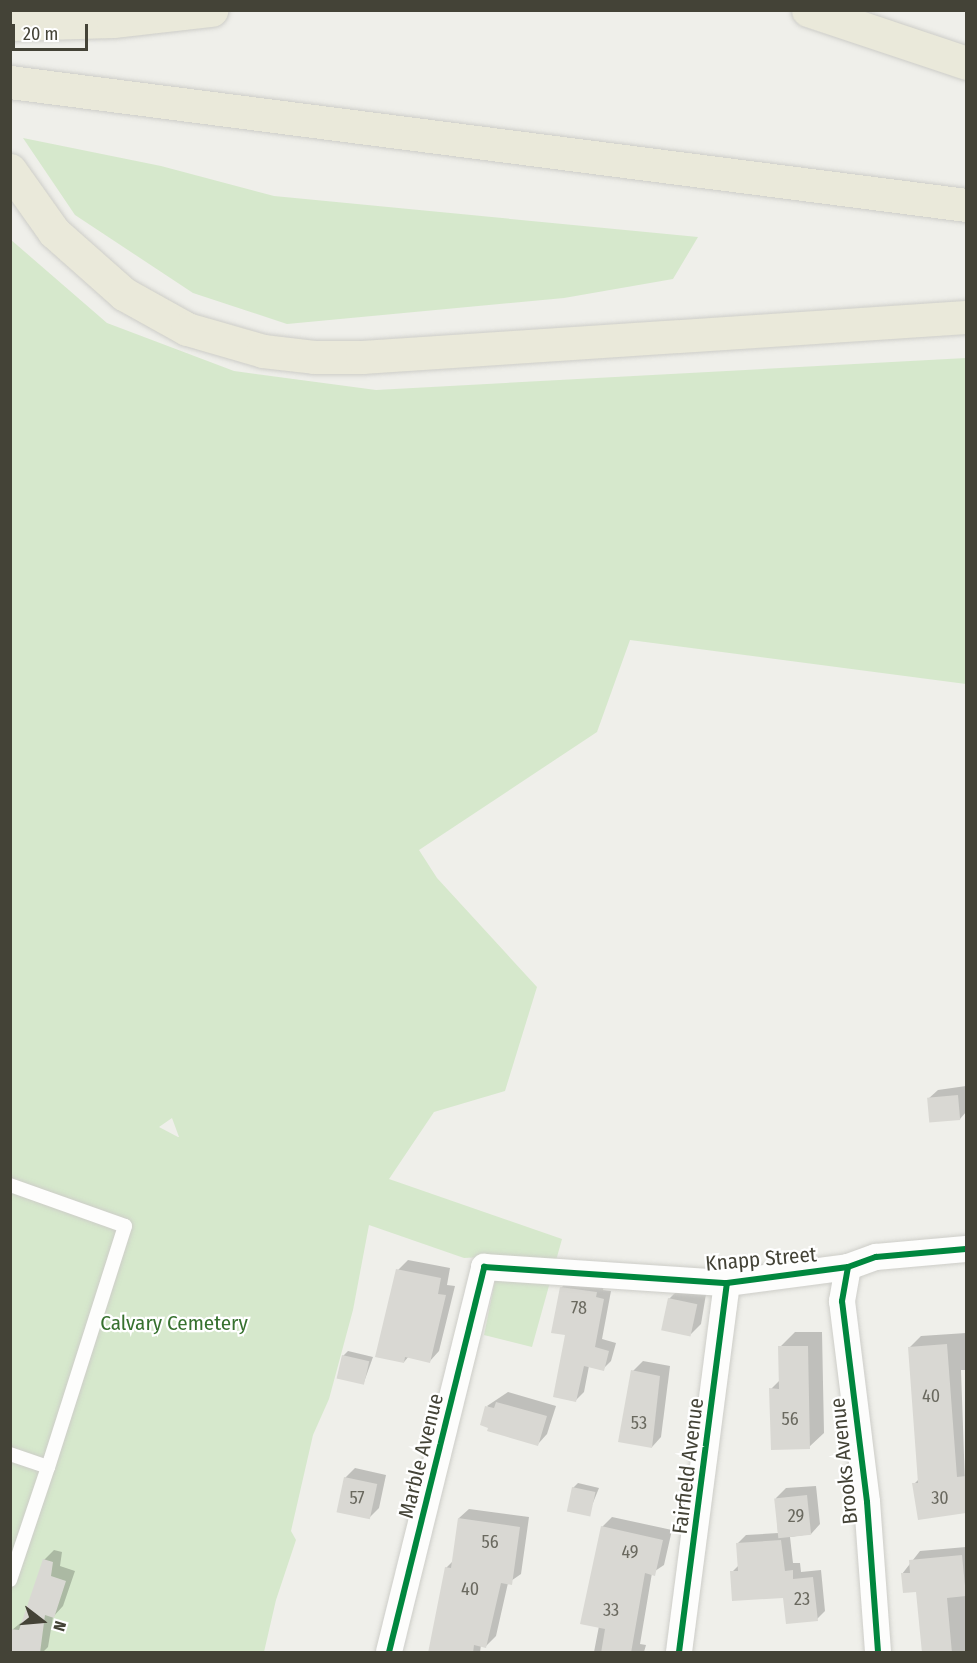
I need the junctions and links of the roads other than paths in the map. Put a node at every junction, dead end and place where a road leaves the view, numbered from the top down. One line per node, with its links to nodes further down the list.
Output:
1 (211, 10): 3 (highway)
2 (808, 10): 4 (highway)
3 (10, 24)
4 (966, 63)
5 (10, 82): 7 (highway)
6 (10, 170): 8 (highway)
7 (966, 205)
8 (966, 317)
9 (10, 1185): 15 (lane)
10 (966, 1250): 11 (street, Knapp Street)
11 (848, 1267): 13 (street, Knapp Street); 19 (street, Brooks Avenue)
12 (484, 1268): 13 (street, Knapp Street); 17 (street, Marble Avenue)
13 (727, 1283): 18 (street, Fairfield Avenue)
14 (10, 1454): 15 (lane)
15 (48, 1467): 16 (lane)
16 (10, 1580)
17 (389, 1653)
18 (679, 1653)
19 (878, 1653)

